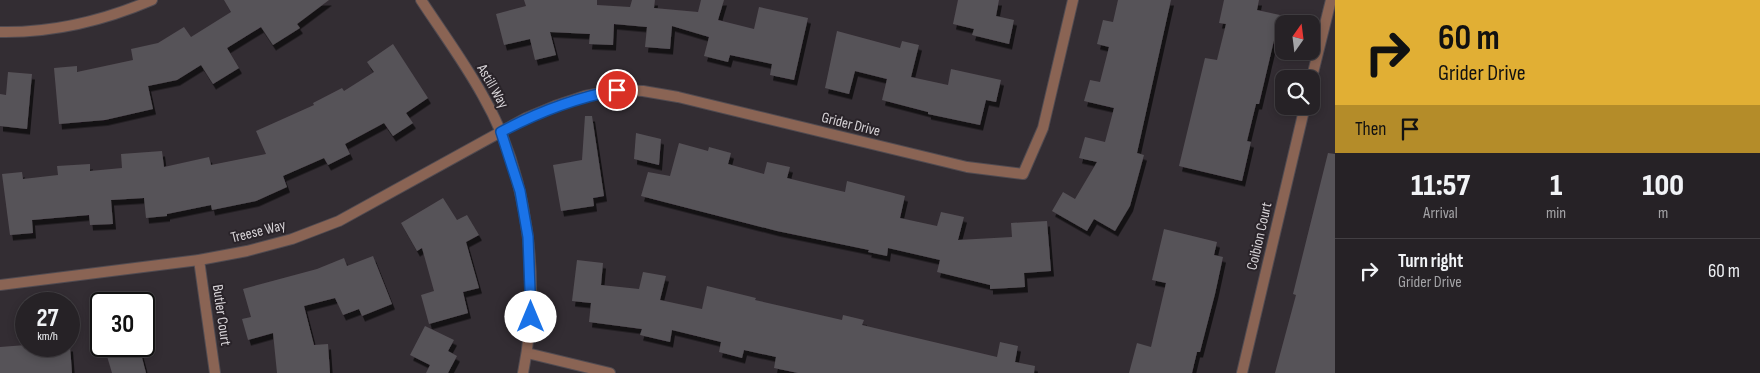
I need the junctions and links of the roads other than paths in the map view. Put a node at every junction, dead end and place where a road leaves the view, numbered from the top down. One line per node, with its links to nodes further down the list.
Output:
1 (152, 0): 5 (street)
2 (421, 0): 8 (street, Astill Way)
3 (1074, 0): 8 (street, Grider Drive)
4 (1331, 0): 6 (street)
5 (0, 32)
6 (1314, 70)
7 (1303, 115): 15 (street, Coibion Court)
8 (501, 132): 9 (street, Treese Way); 11 (street, Astill Way)
9 (199, 260): 10 (street, Treese Way); 12 (street, Butler Court)
10 (0, 284)
11 (527, 353): 13 (street, Astill Way); 14 (street)
12 (215, 373)
13 (523, 373)
14 (610, 373)
15 (1242, 373)

